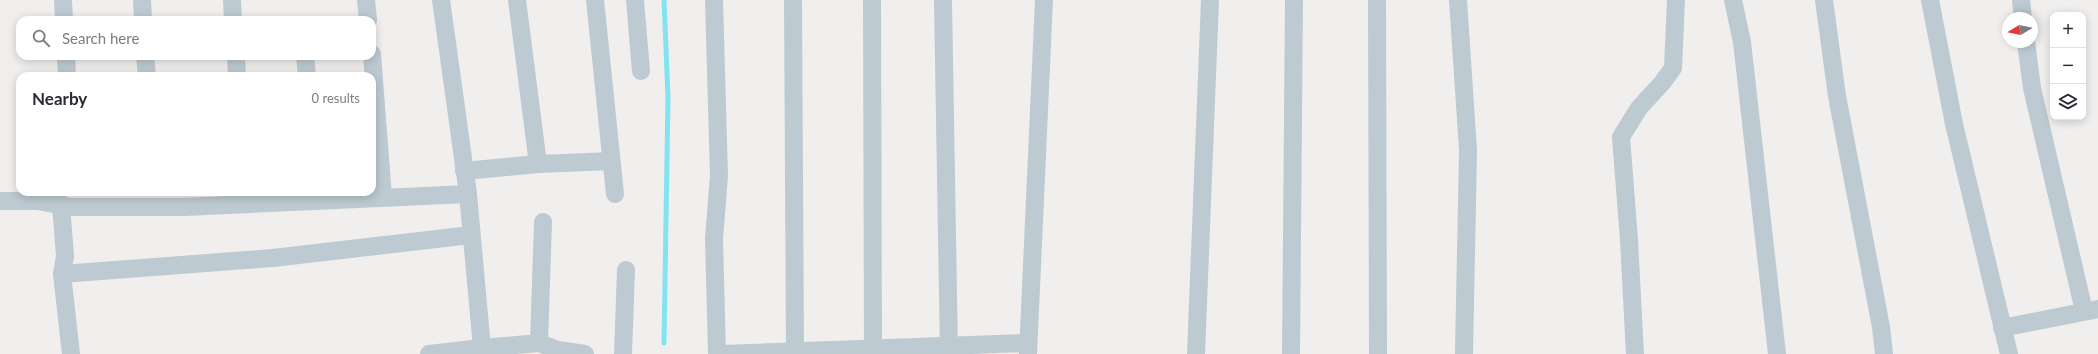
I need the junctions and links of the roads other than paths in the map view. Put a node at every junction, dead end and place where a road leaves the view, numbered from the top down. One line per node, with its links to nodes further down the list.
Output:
1 (63, 0): 24 (street)
2 (142, 0): 25 (street)
3 (232, 0): 26 (street)
4 (366, 0): 27 (street)
5 (441, 0): 43 (street)
6 (517, 0): 42 (street)
7 (595, 0): 41 (street)
8 (635, 0): 34 (street)
9 (714, 0): 69 (street)
10 (793, 0): 64 (street)
11 (872, 0): 63 (street)
12 (943, 0): 60 (street)
13 (1044, 0): 59 (street)
14 (1210, 0): 72 (street)
15 (1294, 0): 73 (street)
16 (1377, 0): 74 (street)
17 (1458, 0): 75 (street)
18 (1676, 0): 76 (street)
19 (1733, 0): 77 (street)
20 (1824, 0): 78 (street)
21 (1930, 0): 57 (street)
22 (2020, 0): 23 (street)
23 (2022, 12)
24 (64, 16)
25 (143, 16)
26 (233, 16)
27 (368, 16)
28 (2027, 48): 56 (street)
29 (66, 60): 35 (street)
30 (145, 60): 36 (street)
31 (236, 60): 37 (street)
32 (305, 60): 38 (street)
33 (372, 60): 39 (street)
34 (641, 71)
35 (67, 72)
36 (147, 72)
37 (237, 72)
38 (306, 72)
39 (373, 72)
40 (376, 106): 47 (street)
41 (611, 161): 42 (street); 45 (street)
42 (538, 164): 43 (street)
43 (464, 171): 44 (street)
44 (468, 194): 47 (street); 53 (street)
45 (615, 194)
46 (312, 196): 47 (street); 48 (street)
47 (383, 197)
48 (238, 198): 49 (street)
49 (154, 199): 50 (street)
50 (67, 201): 51 (street); 55 (street)
51 (0, 202)
52 (543, 222): 58 (street)
53 (471, 235): 55 (street); 61 (street)
54 (626, 270): 68 (street)
55 (62, 274): 65 (street)
56 (2091, 310): 57 (street)
57 (2002, 328): 79 (street)
58 (539, 343): 61 (street); 62 (street)
59 (1028, 348): 60 (street)
60 (949, 350): 63 (street)
61 (482, 351): 66 (street)
62 (558, 352): 67 (street)
63 (873, 352): 64 (street)
64 (796, 353): 71 (street)
65 (71, 354)
66 (429, 354)
67 (585, 354)
68 (623, 354)
69 (718, 354)
70 (721, 354): 71 (street)
71 (745, 354)
72 (1196, 354)
73 (1291, 354)
74 (1378, 354)
75 (1464, 354)
76 (1635, 354)
77 (1777, 354)
78 (1884, 354)
79 (2009, 354)

